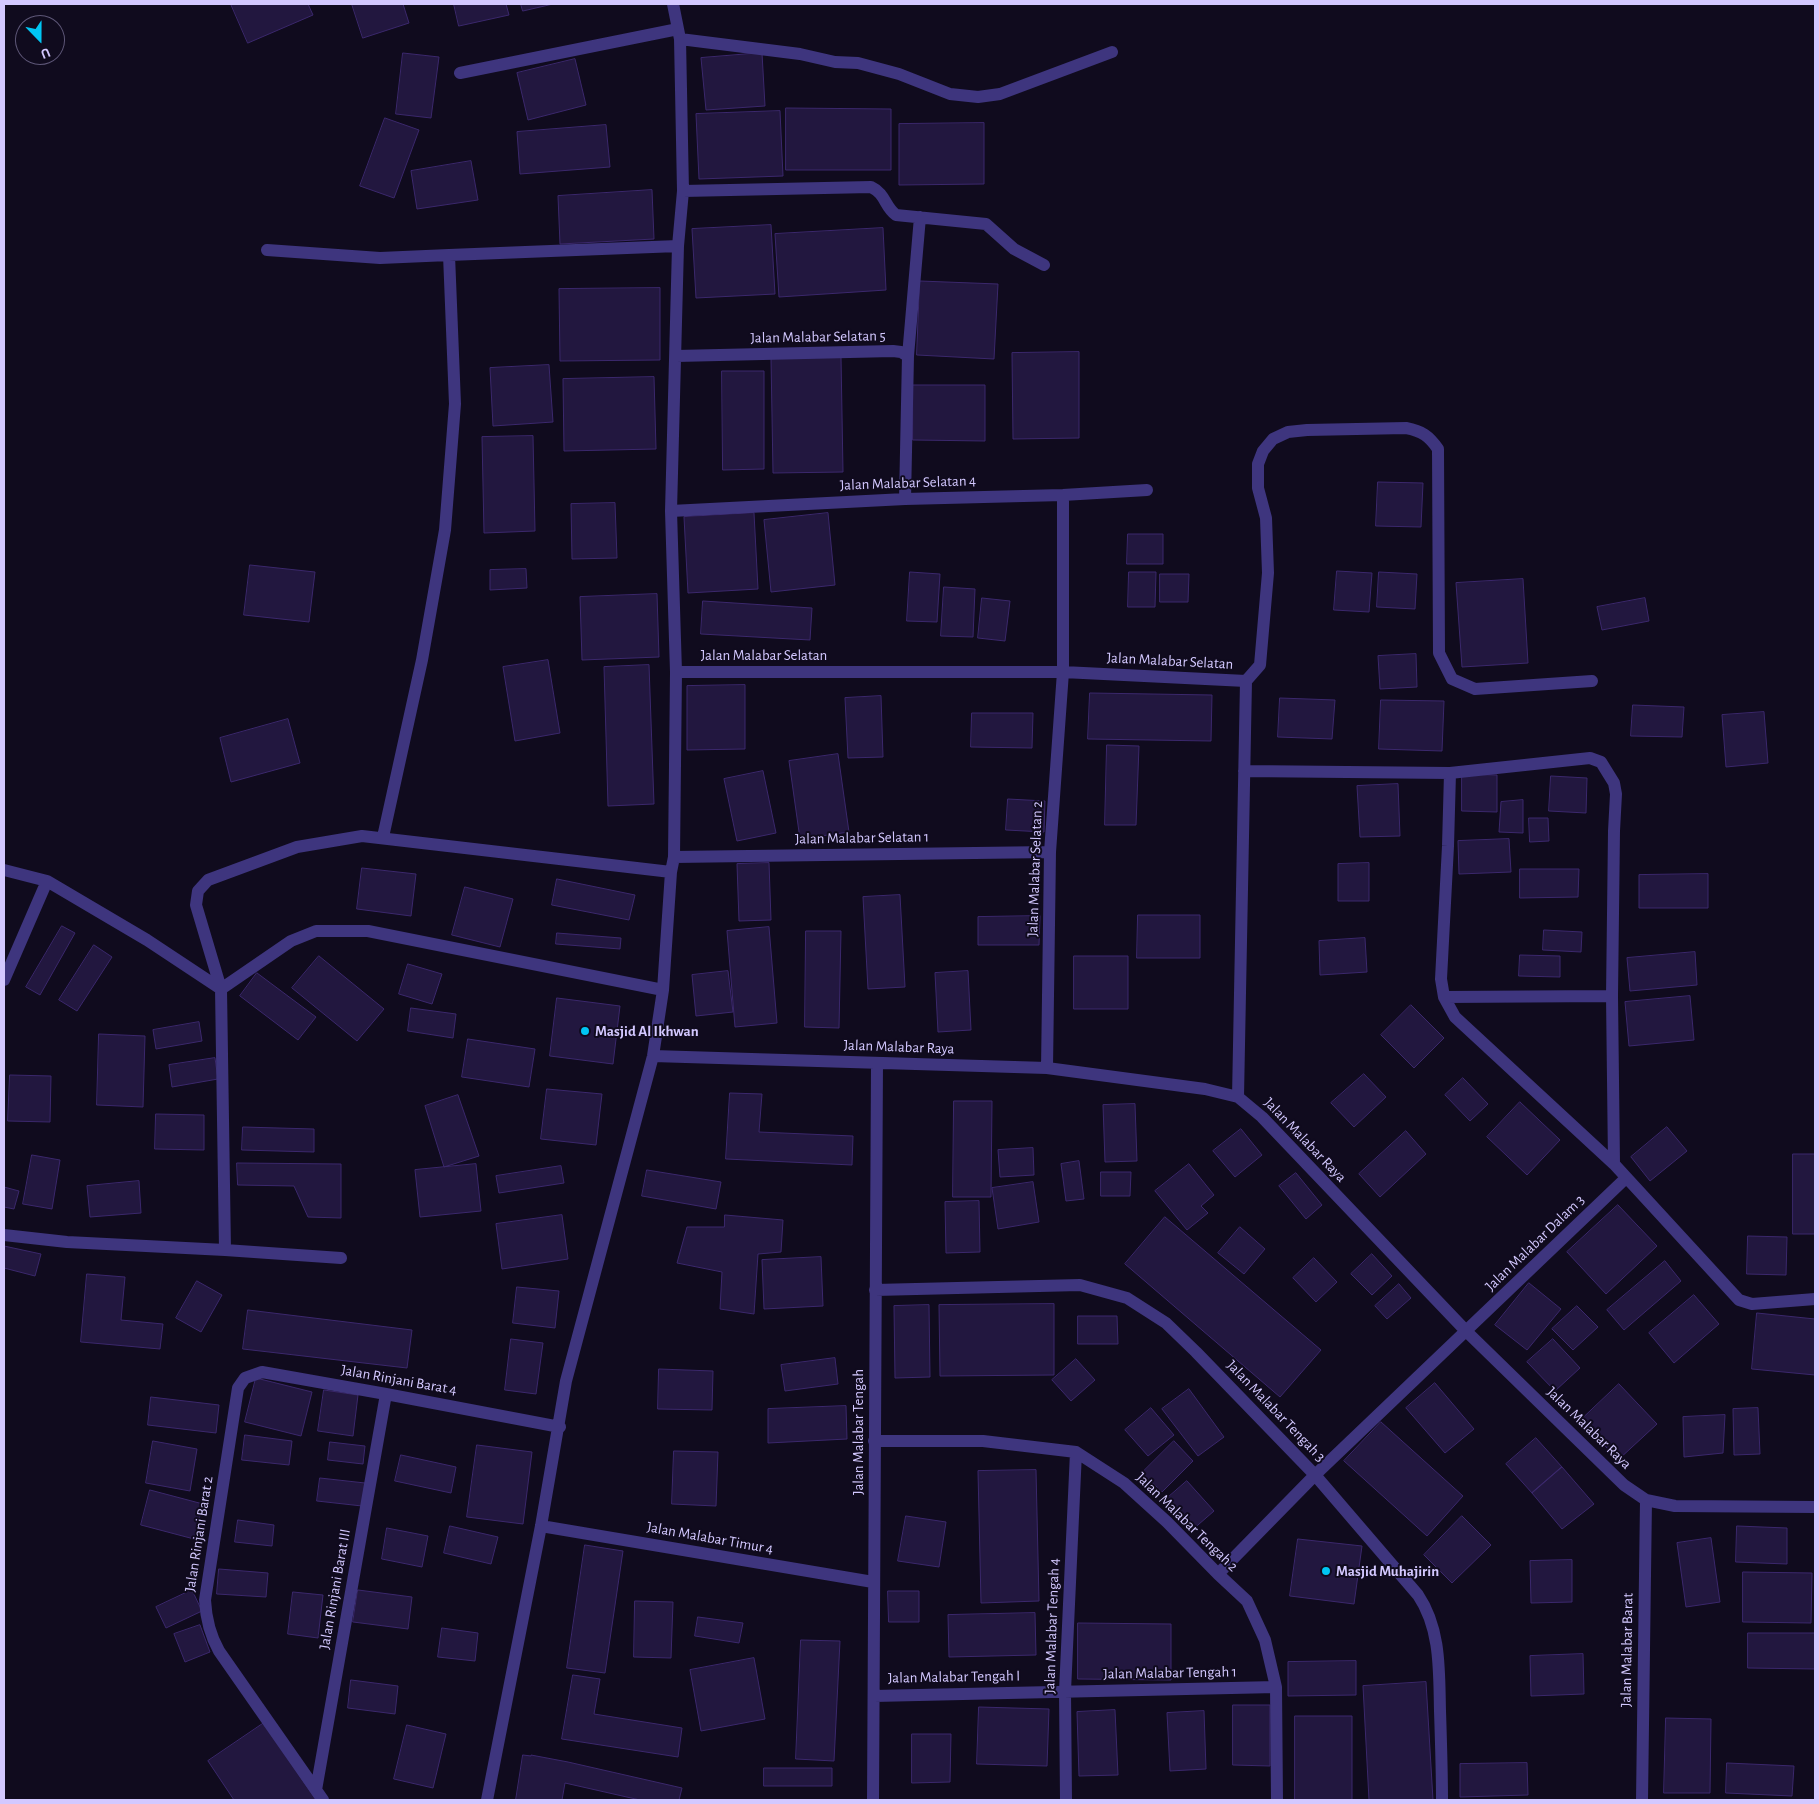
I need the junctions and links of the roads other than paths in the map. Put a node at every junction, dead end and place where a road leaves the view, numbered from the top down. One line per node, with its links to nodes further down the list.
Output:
1 (673, 4): 2 (street)
2 (679, 34): 3 (street); 4 (street); 5 (street)
3 (1112, 52)
4 (460, 73)
5 (683, 191): 6 (street); 7 (street)
6 (920, 217): 10 (street); 12 (street)
7 (678, 246): 9 (street); 11 (street)
8 (267, 250): 9 (street)
9 (449, 255): 23 (street)
10 (1044, 265)
11 (676, 356): 12 (street, Jalan Malabar Selatan 5); 16 (street)
12 (908, 356): 15 (street)
13 (1147, 490): 14 (street, Jalan Malabar Selatan 4)
14 (1063, 495): 15 (street, Jalan Malabar Selatan 4); 18 (street, Jalan Malabar Selatan 2)
15 (905, 499): 16 (street, Jalan Malabar Selatan 4)
16 (670, 510): 17 (street)
17 (676, 672): 18 (street, Jalan Malabar Selatan); 25 (street)
18 (1063, 672): 19 (street, Jalan Malabar Selatan); 24 (street, Jalan Malabar Selatan 2)
19 (1246, 681): 20 (street); 21 (street, Jalan Malabar Selatan)
20 (1592, 681)
21 (1244, 771): 22 (street); 37 (street, Jalan Malabar Selatan)
22 (1450, 773): 32 (street); 33 (street)
23 (383, 837): 27 (street); 30 (street)
24 (1050, 852): 25 (street, Jalan Malabar Selatan 1); 36 (street, Jalan Malabar Selatan 2)
25 (674, 857): 27 (street)
26 (4, 870): 28 (street)
27 (671, 872): 31 (street)
28 (47, 881): 29 (street); 30 (street)
29 (4, 980)
30 (221, 989): 31 (street); 41 (street)
31 (663, 990): 34 (street)
32 (1612, 996): 33 (street); 38 (street)
33 (1444, 997): 38 (street)
34 (653, 1056): 35 (street, Jalan Malabar Raya); 48 (street)
35 (877, 1063): 36 (street, Jalan Malabar Raya); 43 (street, Jalan Malabar Tengah)
36 (1047, 1068): 37 (street, Jalan Malabar Raya)
37 (1238, 1097): 45 (street, Jalan Malabar Raya)
38 (1614, 1164): 39 (street)
39 (1626, 1178): 44 (street); 45 (street, Jalan Malabar Dalam 3)
40 (4, 1235): 41 (street)
41 (225, 1250): 42 (street)
42 (341, 1258)
43 (875, 1290): 49 (street, Jalan Malabar Tengah); 51 (street, Jalan Malabar Tengah 3)
44 (1815, 1299)
45 (1466, 1331): 51 (street, Jalan Malabar Dalam 3); 52 (street, Jalan Malabar Raya)
46 (238, 1388): 47 (street, Jalan Rinjani Barat 4); 60 (street, Jalan Rinjani Barat 2)
47 (386, 1394): 48 (street, Jalan Rinjani Barat 4); 60 (street, Jalan Rinjani Barat III)
48 (560, 1427): 54 (street)
49 (874, 1441): 50 (street, Jalan Malabar Tengah 2); 56 (street, Jalan Malabar Tengah)
50 (1076, 1452): 55 (street, Jalan Malabar Tengah 2); 58 (street, Jalan Malabar Tengah 4)
51 (1315, 1475): 55 (street, Jalan Malabar Dalam 3); 65 (street, Jalan Malabar Tengah 3)
52 (1646, 1500): 53 (street, Jalan Malabar Raya); 66 (street, Jalan Malabar Barat)
53 (1815, 1507)
54 (542, 1526): 56 (street, Jalan Malabar Timur 4); 61 (street)
55 (1218, 1574): 57 (street, Jalan Malabar Tengah 2)
56 (873, 1582): 59 (street, Jalan Malabar Tengah)
57 (1276, 1687): 58 (street, Jalan Malabar Tengah 1); 64 (street, Jalan Malabar Tengah 2)
58 (1065, 1691): 59 (street, Jalan Malabar Tengah I); 63 (street, Jalan Malabar Tengah 4)
59 (874, 1696): 62 (street, Jalan Malabar Tengah)
60 (319, 1795)
61 (487, 1800)
62 (873, 1800)
63 (1066, 1800)
64 (1278, 1800)
65 (1442, 1800)
66 (1642, 1800)

